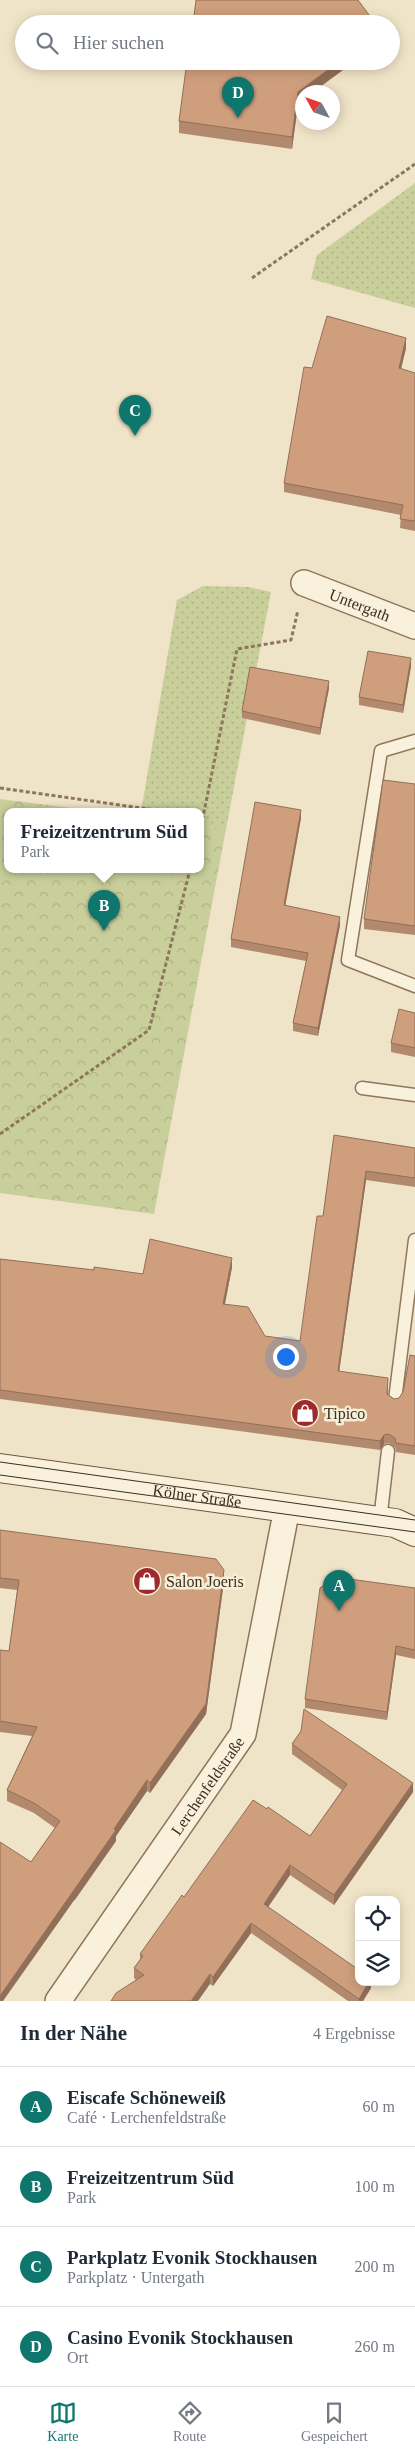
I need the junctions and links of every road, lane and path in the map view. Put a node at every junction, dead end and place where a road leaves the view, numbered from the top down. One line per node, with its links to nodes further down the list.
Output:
1 (415, 164): 2 (path)
2 (252, 278)
3 (304, 583): 4 (street, Untergath); 8 (path)
4 (415, 626)
5 (415, 741): 10 (lane)
6 (0, 788): 7 (path)
7 (141, 808)
8 (204, 808)
9 (189, 873): 13 (path)
10 (415, 986)
11 (362, 1088): 12 (lane)
12 (415, 1095)
13 (0, 1134)
14 (415, 1240): 15 (lane)
15 (395, 1400)
16 (388, 1451): 19 (lane)
17 (0, 1468): 18 (main road, Kölner Straße)
18 (287, 1508): 19 (main road, Kölner Straße); 20 (street, Lerchenfeldstraße)
19 (401, 1524)
20 (58, 2001)

